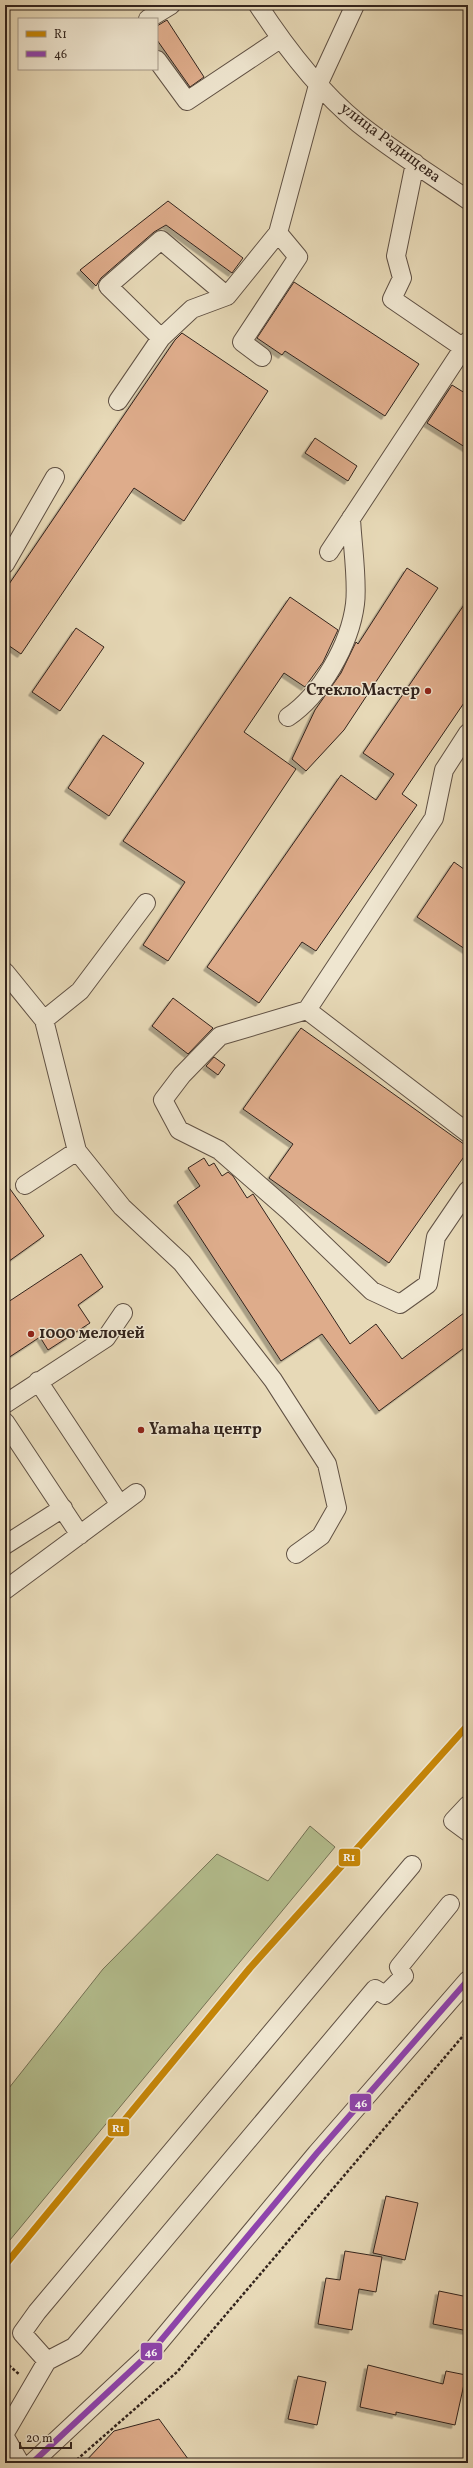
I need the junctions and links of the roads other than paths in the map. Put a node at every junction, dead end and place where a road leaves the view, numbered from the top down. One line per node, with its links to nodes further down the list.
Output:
1 (171, 5): 4 (street)
2 (258, 5): 5 (street, улица Радищева)
3 (355, 5): 7 (street)
4 (150, 18)
5 (280, 39): 6 (street); 7 (street, улица Радищева)
6 (158, 61)
7 (318, 85): 8 (street, улица Радищева); 10 (street)
8 (415, 163): 9 (street, улица Радищева); 13 (street)
9 (468, 200)
10 (278, 233): 11 (street); 14 (street)
11 (227, 296): 12 (street); 12 (street)
12 (161, 338): 15 (street)
13 (466, 347): 17 (street)
14 (262, 357)
15 (118, 402)
16 (55, 477): 19 (street)
17 (351, 518): 18 (street); 20 (street)
18 (329, 552)
19 (5, 564)
20 (288, 717)
21 (468, 733): 24 (street)
22 (146, 903): 25 (street)
23 (5, 972): 25 (street)
24 (307, 1010): 26 (street); 29 (street)
25 (44, 1020): 27 (street)
26 (468, 1133)
27 (77, 1150): 28 (street); 39 (street)
28 (25, 1185)
29 (468, 1190)
30 (123, 1313): 31 (street)
31 (38, 1381): 32 (street); 35 (street)
32 (5, 1404)
33 (5, 1422): 36 (street)
34 (136, 1493): 35 (street)
35 (120, 1505): 37 (street)
36 (63, 1508): 37 (street); 38 (street)
37 (80, 1534): 40 (street)
38 (5, 1545)
39 (296, 1554)
40 (5, 1590)
41 (468, 1806): 42 (street)
42 (468, 1832)
43 (412, 1865): 46 (street)
44 (450, 1904): 46 (street)
45 (468, 1980): 50 (street)
46 (47, 2361): 47 (street)
47 (5, 2433)
48 (5, 2437): 49 (street)
49 (20, 2463)
50 (32, 2463)

